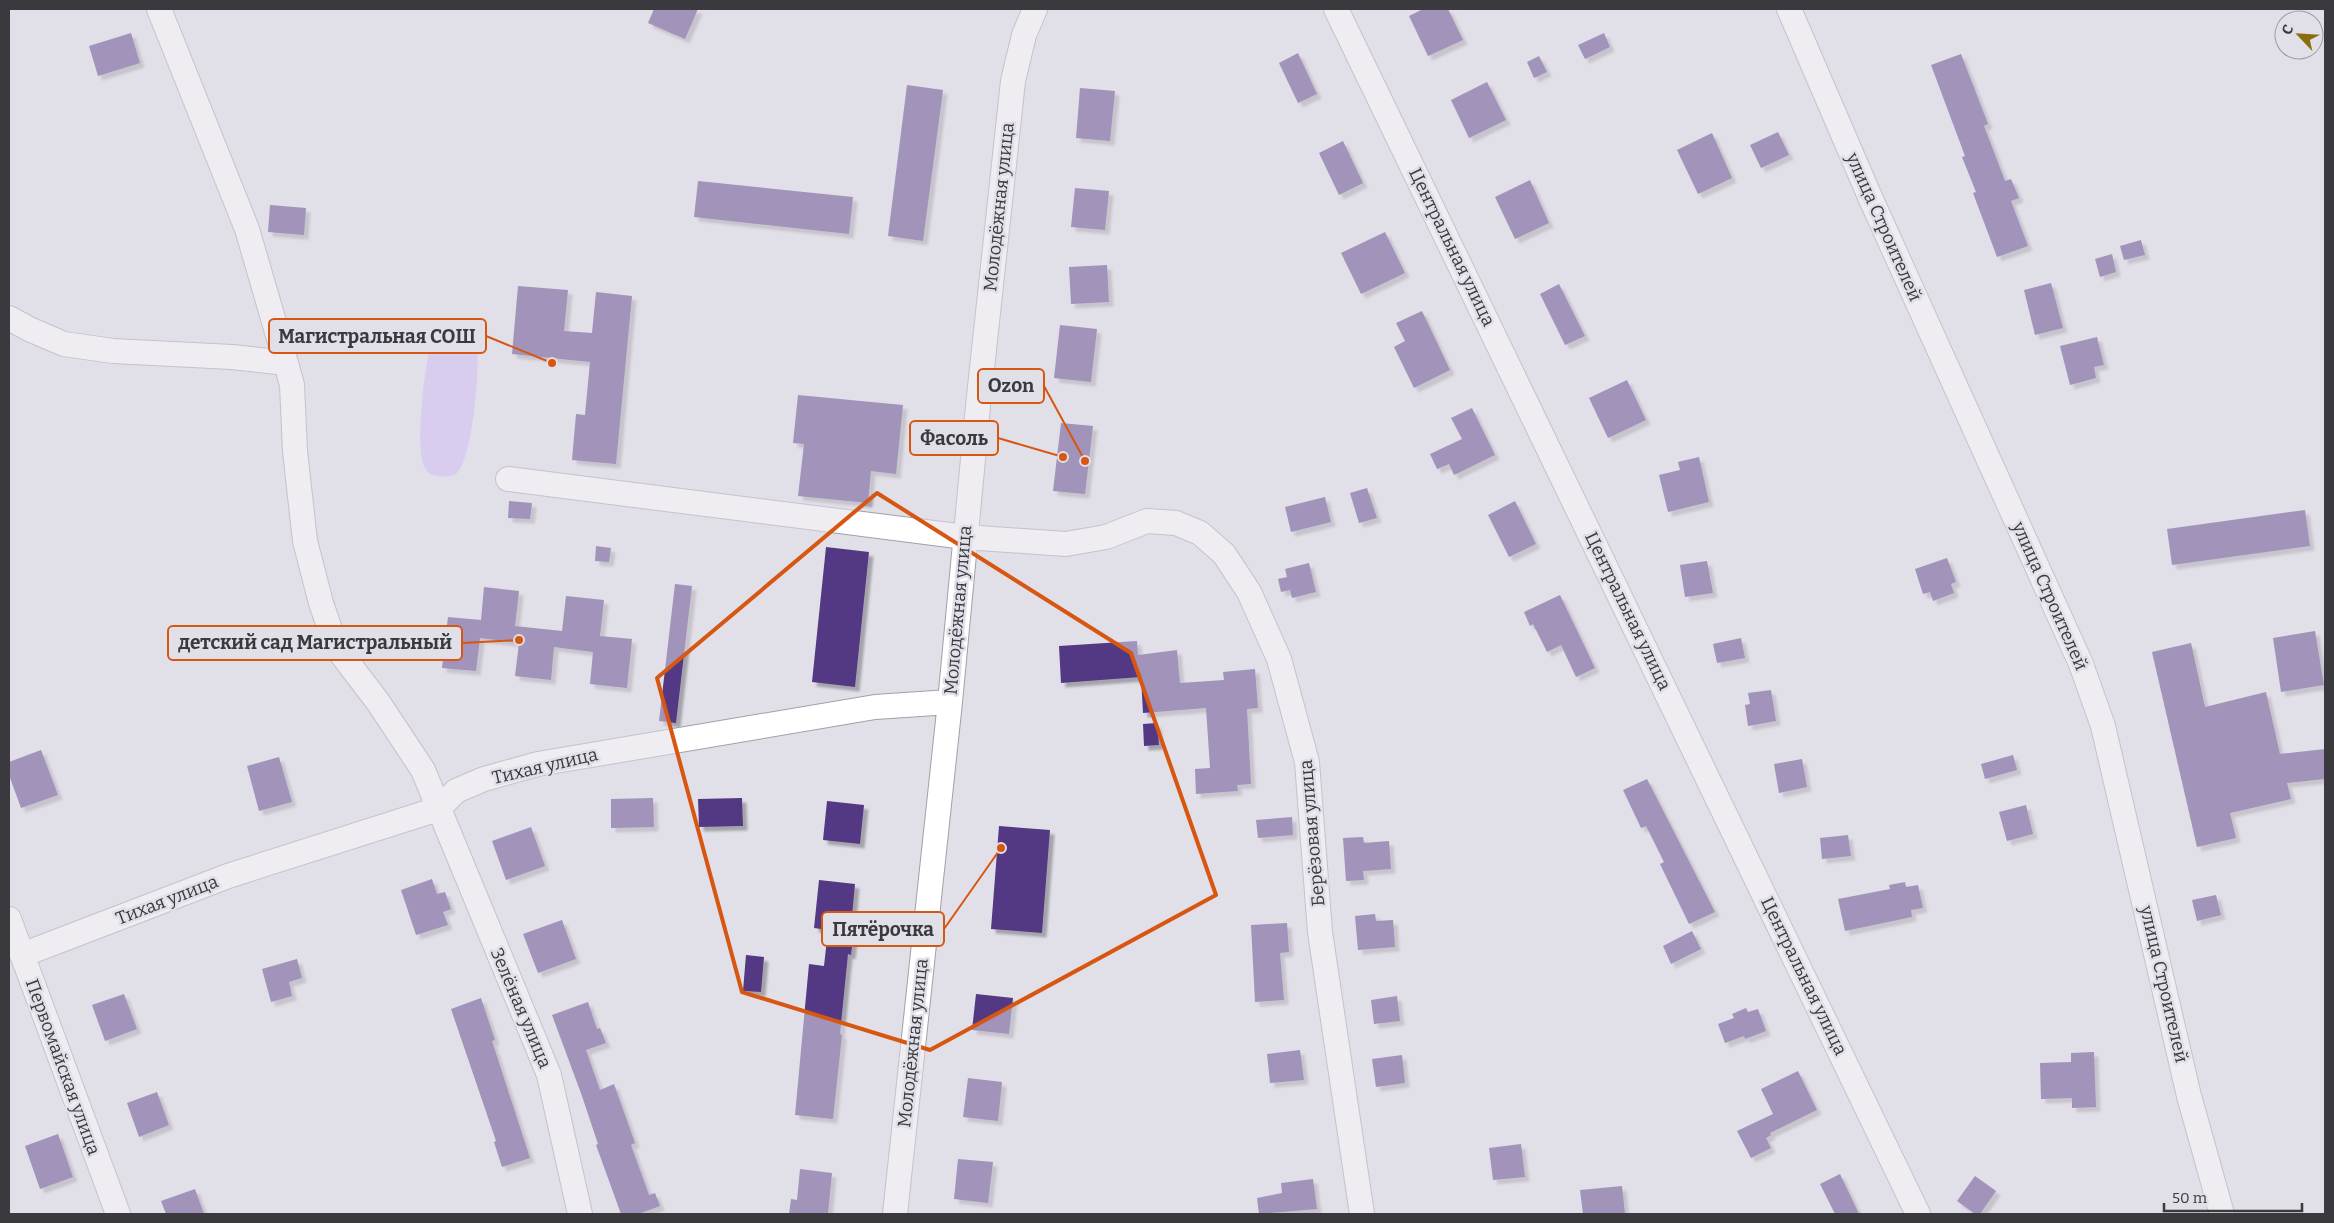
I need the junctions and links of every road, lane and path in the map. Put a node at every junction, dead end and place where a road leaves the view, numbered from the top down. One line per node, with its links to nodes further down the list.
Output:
1 (159, 9): 6 (street, Зелёная улица)
2 (1035, 9): 8 (street, Молодёжная улица)
3 (1336, 9): 17 (street, Центральная улица)
4 (1789, 9): 18 (street, улица Строителей)
5 (9, 318): 6 (street)
6 (286, 363): 10 (street, Зелёная улица)
7 (508, 479): 8 (street)
8 (965, 537): 9 (street, Молодёжная улица); 16 (street, Берёзовая улица)
9 (950, 702): 10 (street, Тихая улица); 15 (street, Молодёжная улица)
10 (438, 809): 12 (street, Тихая улица); 14 (street, Зелёная улица)
11 (9, 919): 12 (street, Первомайская улица)
12 (22, 955): 13 (street, Первомайская улица)
13 (118, 1214)
14 (580, 1214)
15 (895, 1214)
16 (1362, 1214)
17 (1918, 1214)
18 (2222, 1214)

